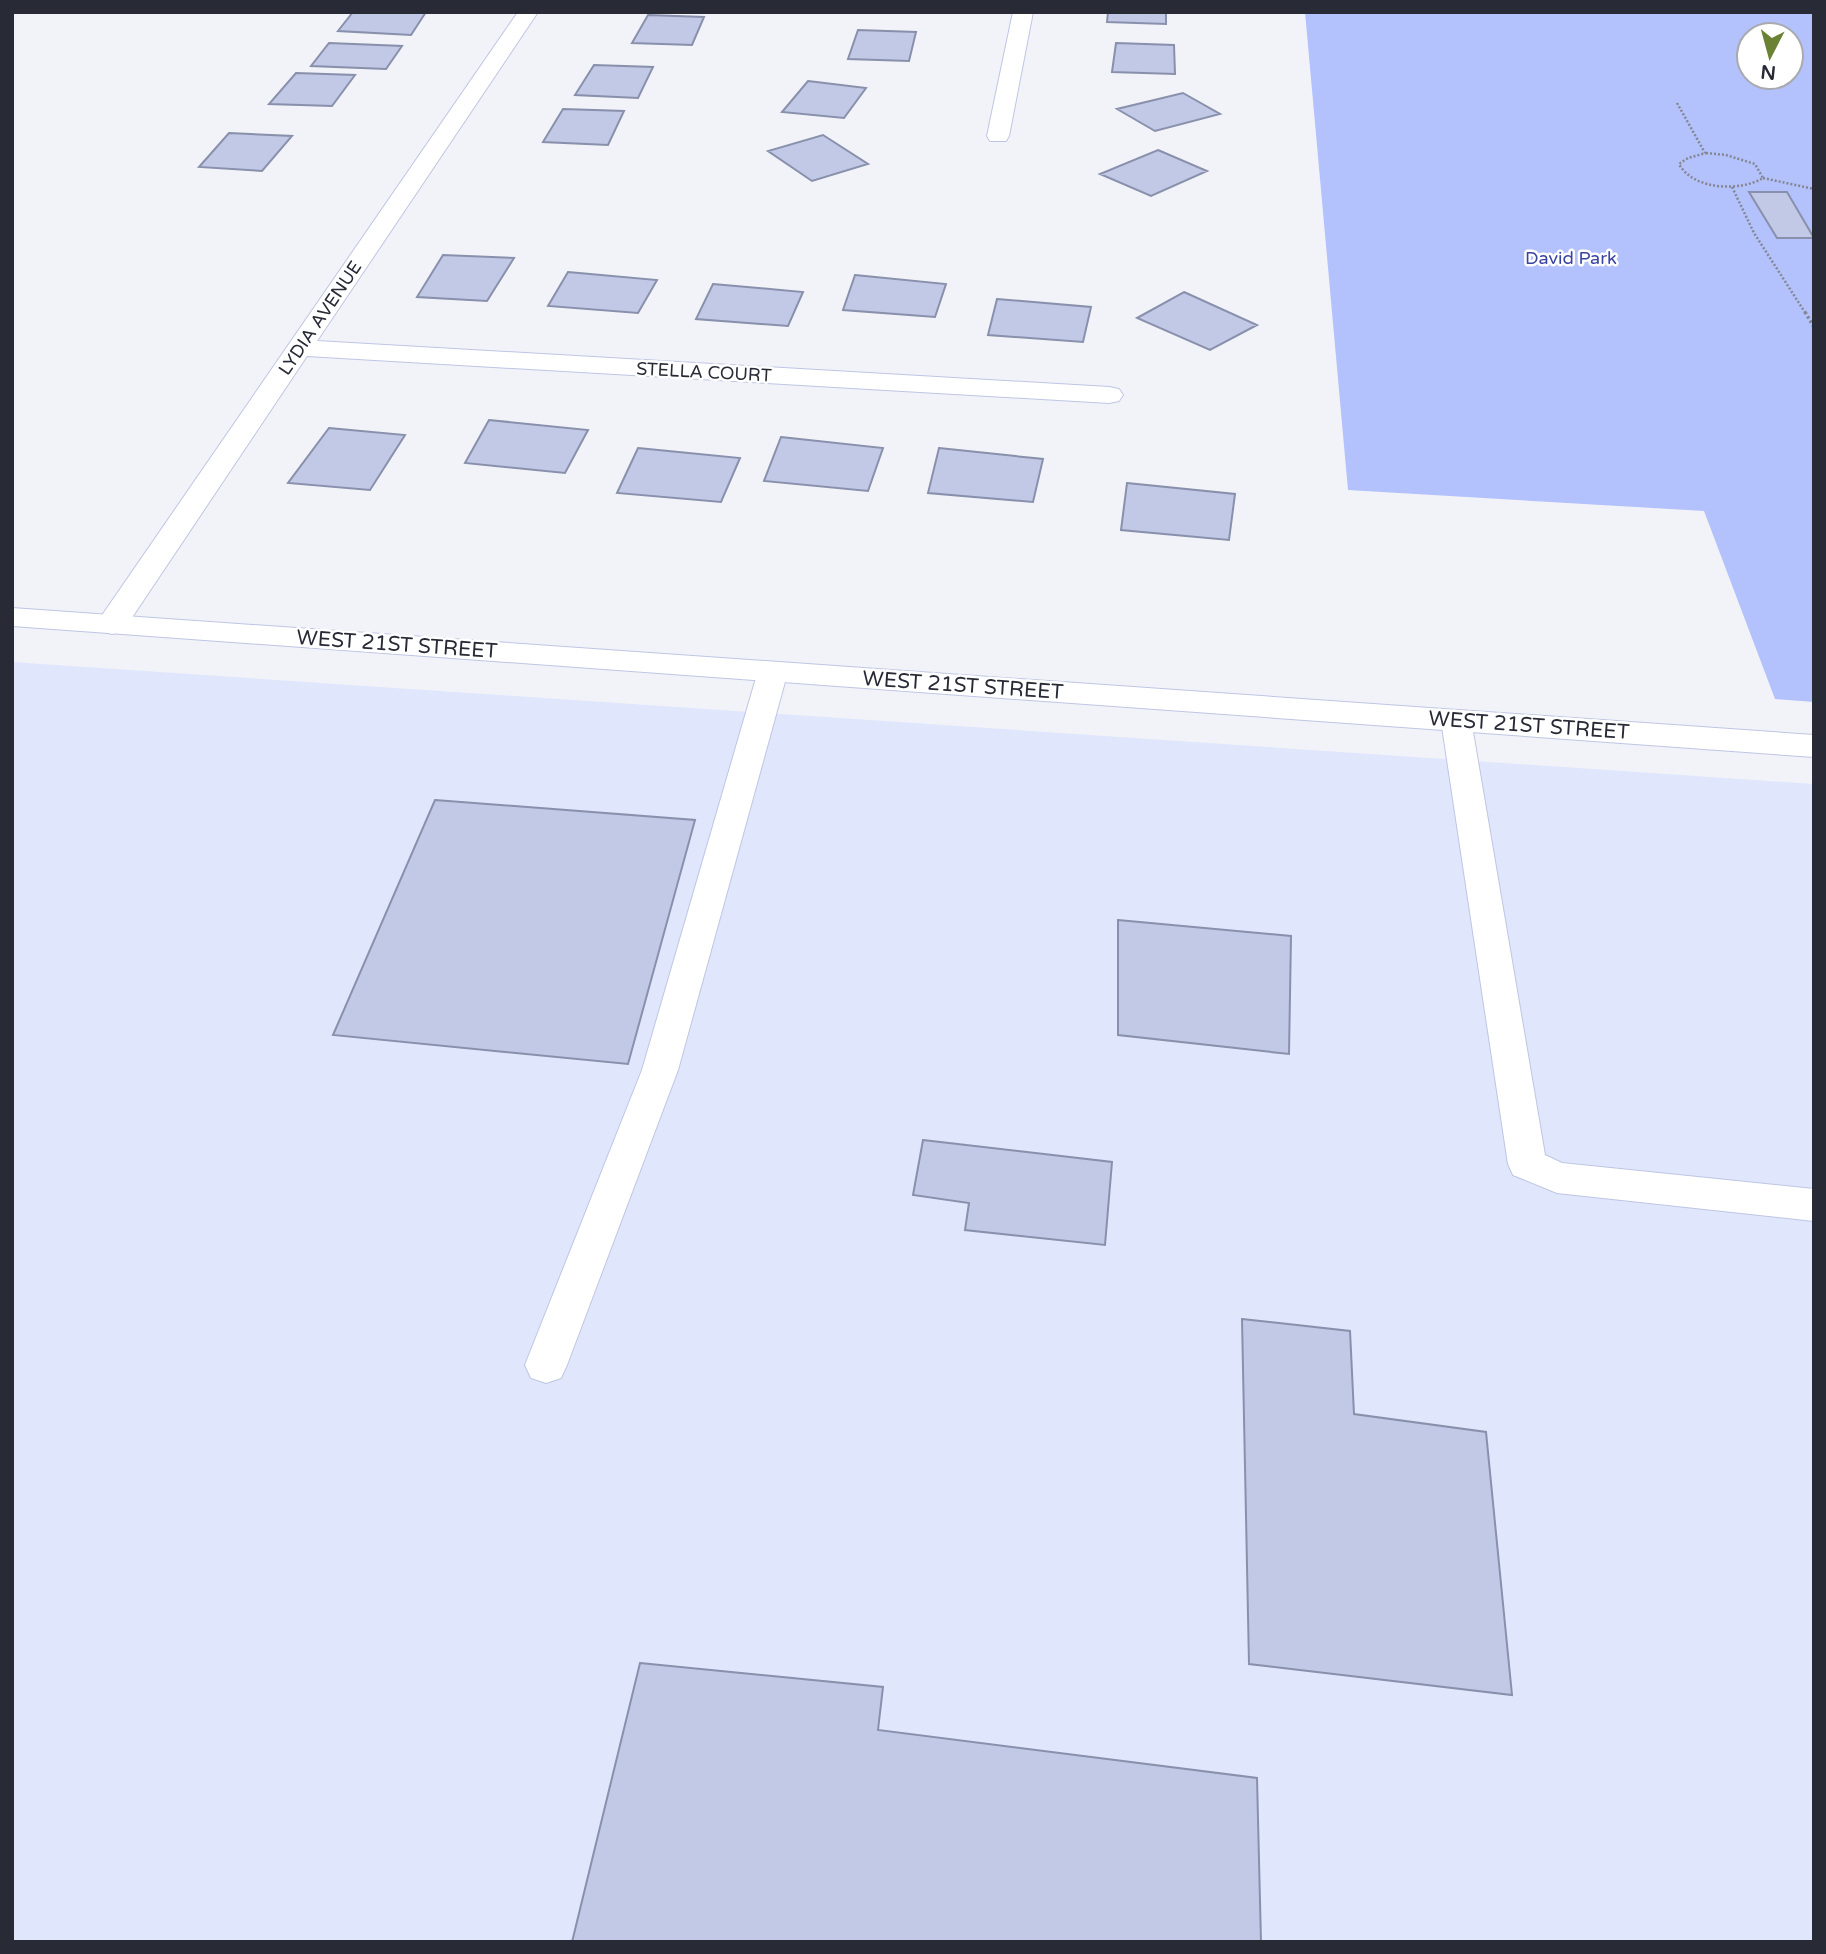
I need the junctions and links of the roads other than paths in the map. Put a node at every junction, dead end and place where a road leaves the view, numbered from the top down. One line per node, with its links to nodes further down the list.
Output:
1 (528, 12): 4 (street, LYDIA AVENUE)
2 (1023, 12): 3 (street)
3 (999, 136)
4 (300, 348): 5 (street, STELLA COURT); 7 (street, LYDIA AVENUE)
5 (1109, 395)
6 (12, 617): 7 (street, WEST 21ST STREET)
7 (112, 624): 8 (street, WEST 21ST STREET)
8 (773, 671): 9 (street, WEST 21ST STREET); 12 (lane)
9 (1456, 720): 10 (street, WEST 21ST STREET); 11 (lane)
10 (1814, 746)
11 (1814, 1205)
12 (546, 1365)

